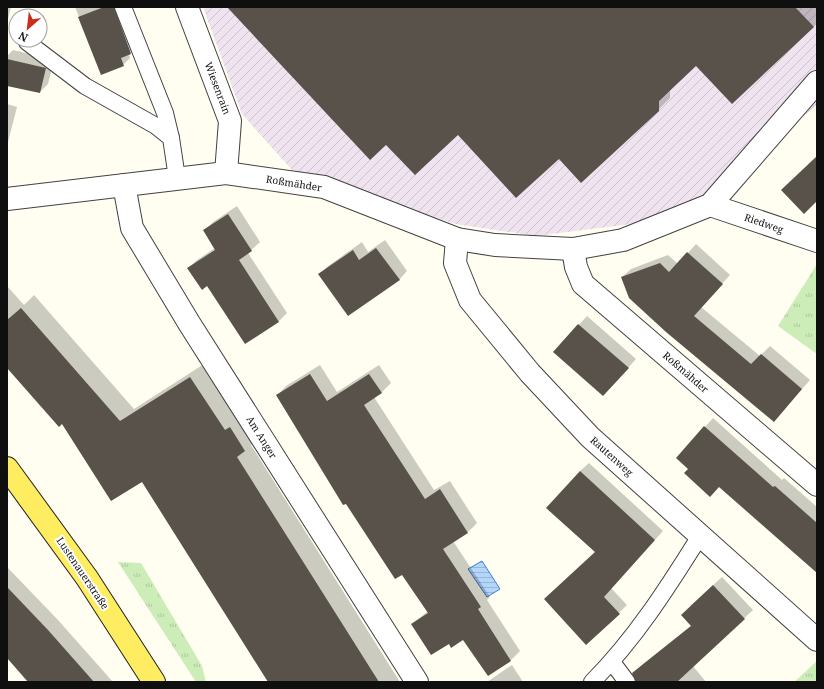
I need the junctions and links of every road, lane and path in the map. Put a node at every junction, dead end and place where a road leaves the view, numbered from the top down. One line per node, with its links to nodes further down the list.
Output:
1 (123, 7): 5 (lane)
2 (187, 7): 6 (street, Wiesenrain)
3 (35, 48): 5 (lane)
4 (817, 82): 10 (street, Roßmähder)
5 (172, 138): 7 (lane)
6 (226, 173): 7 (street, Roßmähder); 11 (street, Roßmähder)
7 (177, 178): 8 (street, Roßmähder)
8 (124, 185): 9 (street, Roßmähder); 20 (street, Am Anger)
9 (7, 199)
10 (710, 205): 12 (street, Riedweg); 13 (street, Roßmähder)
11 (457, 239): 13 (street, Roßmähder); 16 (street, Rautenweg)
12 (817, 241)
13 (573, 249): 15 (street, Roßmähder)
14 (7, 468): 19 (main road, Lustenauerstraße)
15 (817, 484)
16 (700, 536): 17 (street, Rautenweg); 18 (lane)
17 (817, 640)
18 (612, 662): 21 (lane); 22 (lane)
19 (154, 682)
20 (417, 682)
21 (592, 682)
22 (627, 682)

